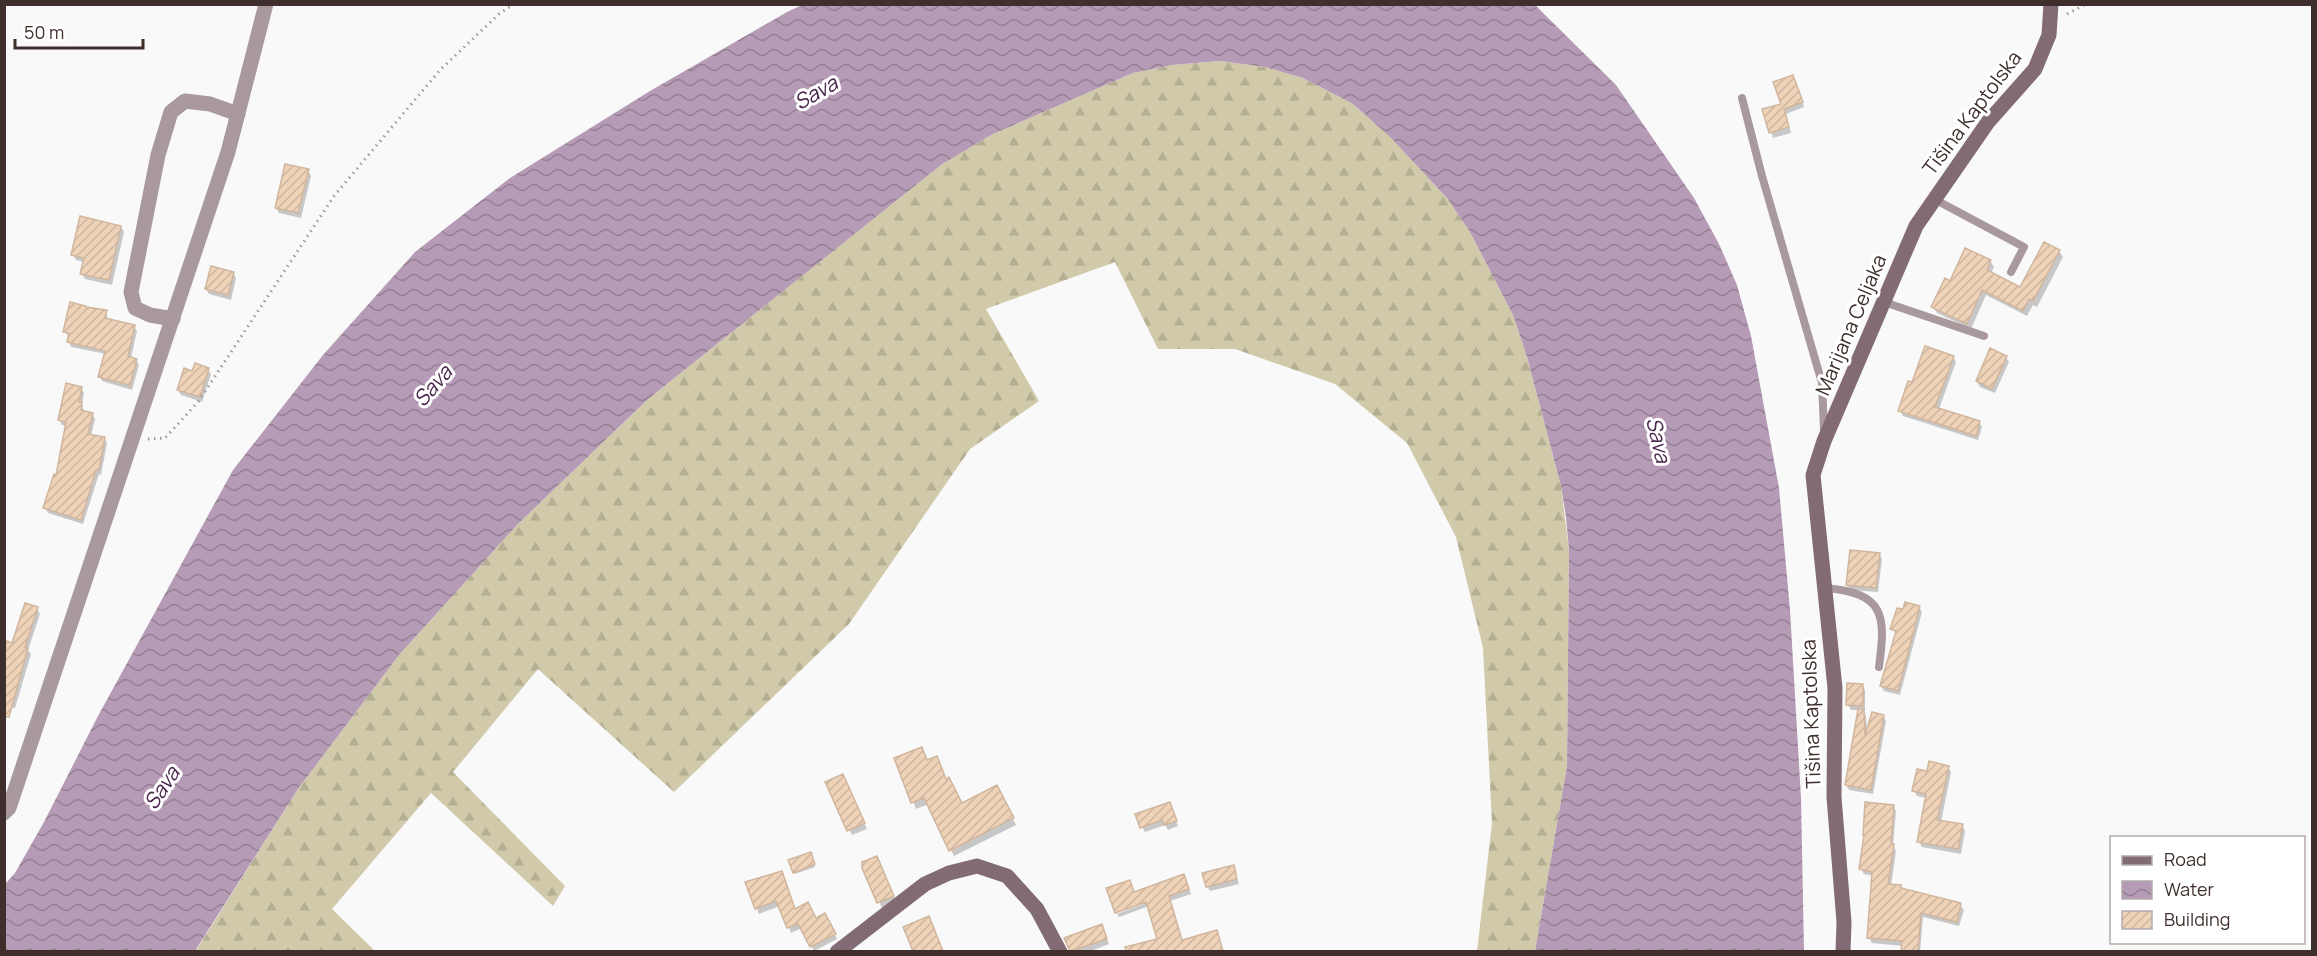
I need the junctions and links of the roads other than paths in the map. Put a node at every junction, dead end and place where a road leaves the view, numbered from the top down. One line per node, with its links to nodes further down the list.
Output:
1 (266, 4): 4 (street)
2 (2051, 4): 5 (main road, Tišina Kaptolska)
3 (1742, 98): 11 (lane)
4 (238, 114): 9 (street); 9 (street)
5 (1934, 199): 6 (main road, Tišina Kaptolska); 7 (lane)
6 (1916, 226): 8 (main road, Marijana Celjaka)
7 (2011, 272)
8 (1884, 302): 10 (lane); 11 (main road, Marijana Celjaka)
9 (172, 319): 14 (street)
10 (1984, 336)
11 (1824, 441): 12 (main road, Tišina Kaptolska)
12 (1825, 588): 13 (lane); 17 (main road, Tišina Kaptolska)
13 (1879, 667)
14 (4, 813)
15 (837, 951): 16 (main road)
16 (1060, 951)
17 (1843, 951)

